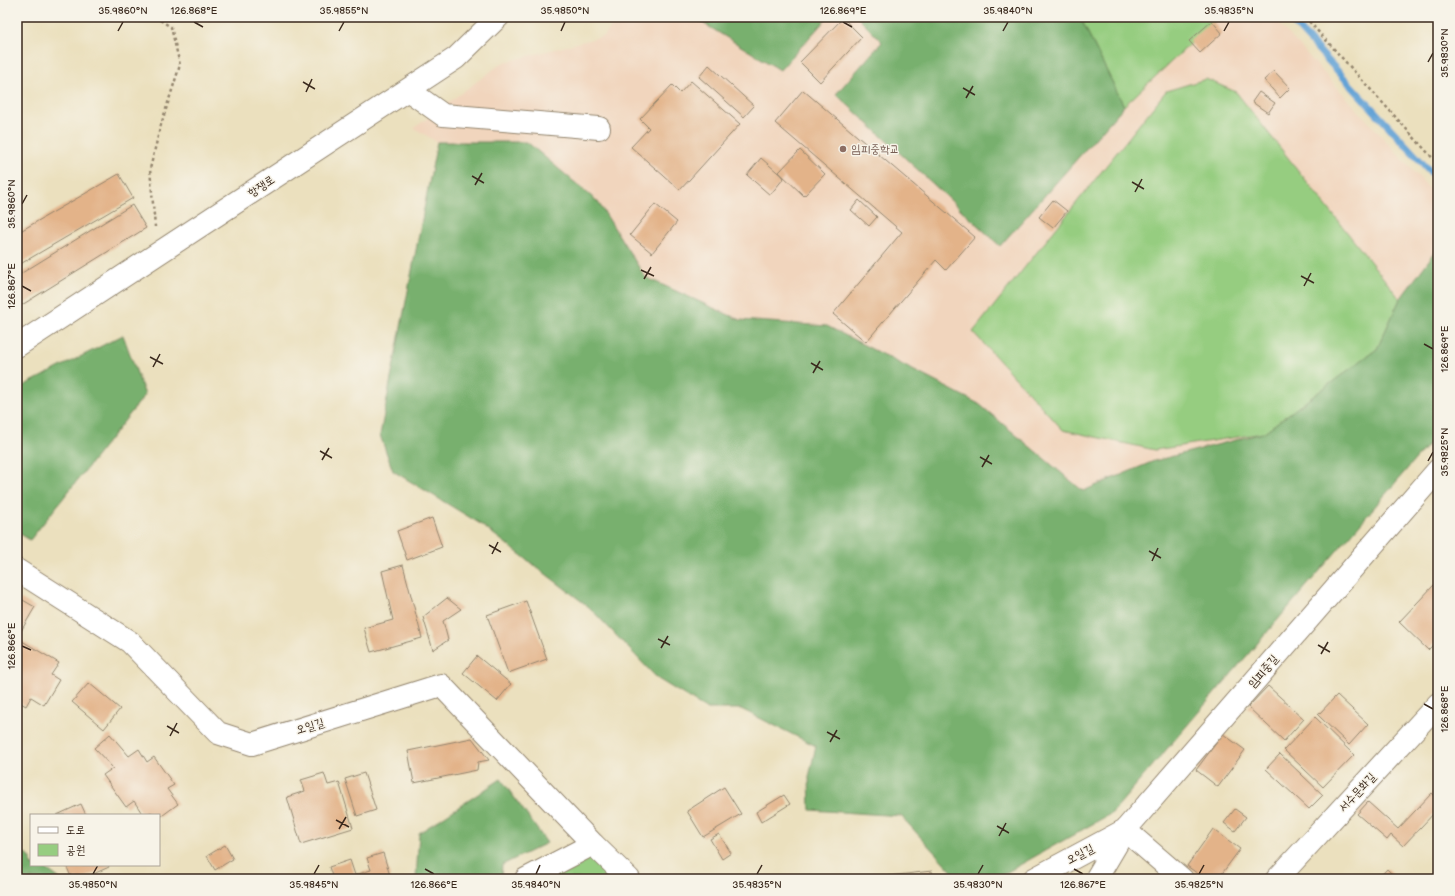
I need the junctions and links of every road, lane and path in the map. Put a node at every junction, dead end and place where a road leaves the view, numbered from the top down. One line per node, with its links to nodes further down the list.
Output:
1 (155, 17): 7 (path)
2 (498, 17): 4 (street, 항쟁로)
3 (1305, 17): 6 (path)
4 (408, 90): 5 (street); 7 (street, 항쟁로)
5 (599, 128)
6 (1438, 164)
7 (158, 253): 8 (street, 항쟁로)
8 (17, 346)
9 (1438, 470): 12 (street, 임피중길)
10 (17, 570): 13 (street, 오일길)
11 (1438, 704): 19 (street, 서수문화길)
12 (1125, 830): 16 (street, 오일길); 17 (street, 임피중길); 18 (street)
13 (592, 844): 14 (street); 15 (street, 오일길)
14 (526, 879)
15 (629, 879)
16 (1034, 879)
17 (1096, 879)
18 (1182, 879)
19 (1277, 879)

